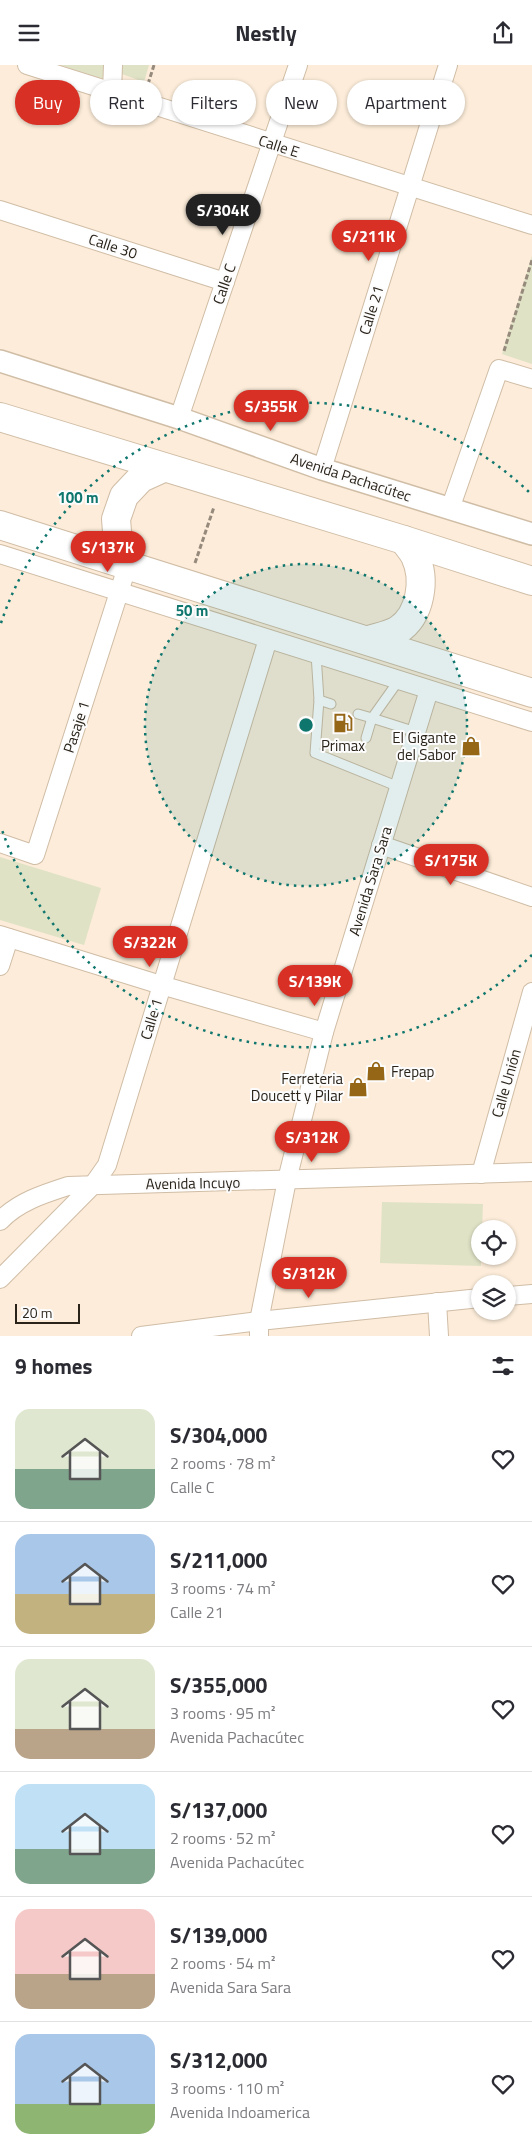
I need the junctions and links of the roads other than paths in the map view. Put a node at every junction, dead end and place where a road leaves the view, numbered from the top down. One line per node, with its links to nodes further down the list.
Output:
1 (26, 65): 6 (street, Calle E)
2 (113, 65): 5 (street)
3 (298, 65): 8 (street, Calle C)
4 (448, 65): 9 (street, Calle 21)
5 (112, 80)
6 (90, 85)
7 (162, 108): 8 (street, Calle E)
8 (272, 143): 9 (street, Calle E); 12 (street, Calle C)
9 (410, 187): 11 (street, Calle E); 18 (street, Calle 21)
10 (0, 210): 12 (street, Calle 30)
11 (532, 225)
12 (225, 282): 16 (street, Calle C)
13 (0, 361): 16 (street, Avenida Pachacútec)
14 (532, 379): 19 (street)
15 (0, 417): 17 (main road)
16 (179, 418): 18 (street, Avenida Pachacútec)
17 (163, 468): 22 (main road); 24 (main road)
18 (322, 469): 19 (street, Avenida Pachacútec)
19 (450, 509): 21 (street, Avenida Pachacútec)
20 (0, 525): 24 (main road)
21 (532, 534)
22 (404, 540): 25 (main road); 28 (main road)
23 (0, 554): 26 (street)
24 (128, 565): 26 (street, Pasaje 1); 28 (main road)
25 (532, 581)
26 (118, 592): 27 (street); 41 (street, Pasaje 1)
27 (268, 639): 29 (street); 46 (street, Calle 1)
28 (369, 640): 32 (main road)
29 (316, 654): 30 (street); 33 (lane)
30 (399, 680): 31 (street); 36 (lane)
31 (429, 690): 37 (street); 38 (street, Avenida Sara Sara)
32 (532, 693)
33 (319, 700): 34 (lane); 40 (lane)
34 (331, 704)
35 (358, 714): 36 (lane)
36 (372, 718): 38 (lane); 39 (lane)
37 (532, 722)
38 (416, 732): 40 (street, Avenida Sara Sara)
39 (366, 738)
40 (399, 787): 42 (street, Avenida Sara Sara)
41 (0, 843)
42 (381, 845): 43 (street); 48 (street, Avenida Sara Sara)
43 (532, 897)
44 (5, 936): 45 (street); 46 (street)
45 (0, 966)
46 (161, 985): 48 (street); 52 (street, Calle 1)
47 (532, 992): 50 (street, Calle Unión)
48 (324, 1032): 51 (street, Avenida Sara Sara)
49 (532, 1172): 50 (street, Avenida Incuyo)
50 (481, 1175): 51 (street, Avenida Incuyo)
51 (287, 1180): 52 (street, Avenida Incuyo); 59 (street, Avenida Sara Sara)
52 (93, 1185): 53 (street, Avenida Incuyo); 54 (street, Calle 1)
53 (0, 1221)
54 (0, 1279)
55 (532, 1294): 56 (street)
56 (516, 1295)
57 (471, 1299): 58 (street)
58 (437, 1302): 59 (street); 61 (street)
59 (259, 1328): 60 (street)
60 (141, 1336)
61 (439, 1336)

